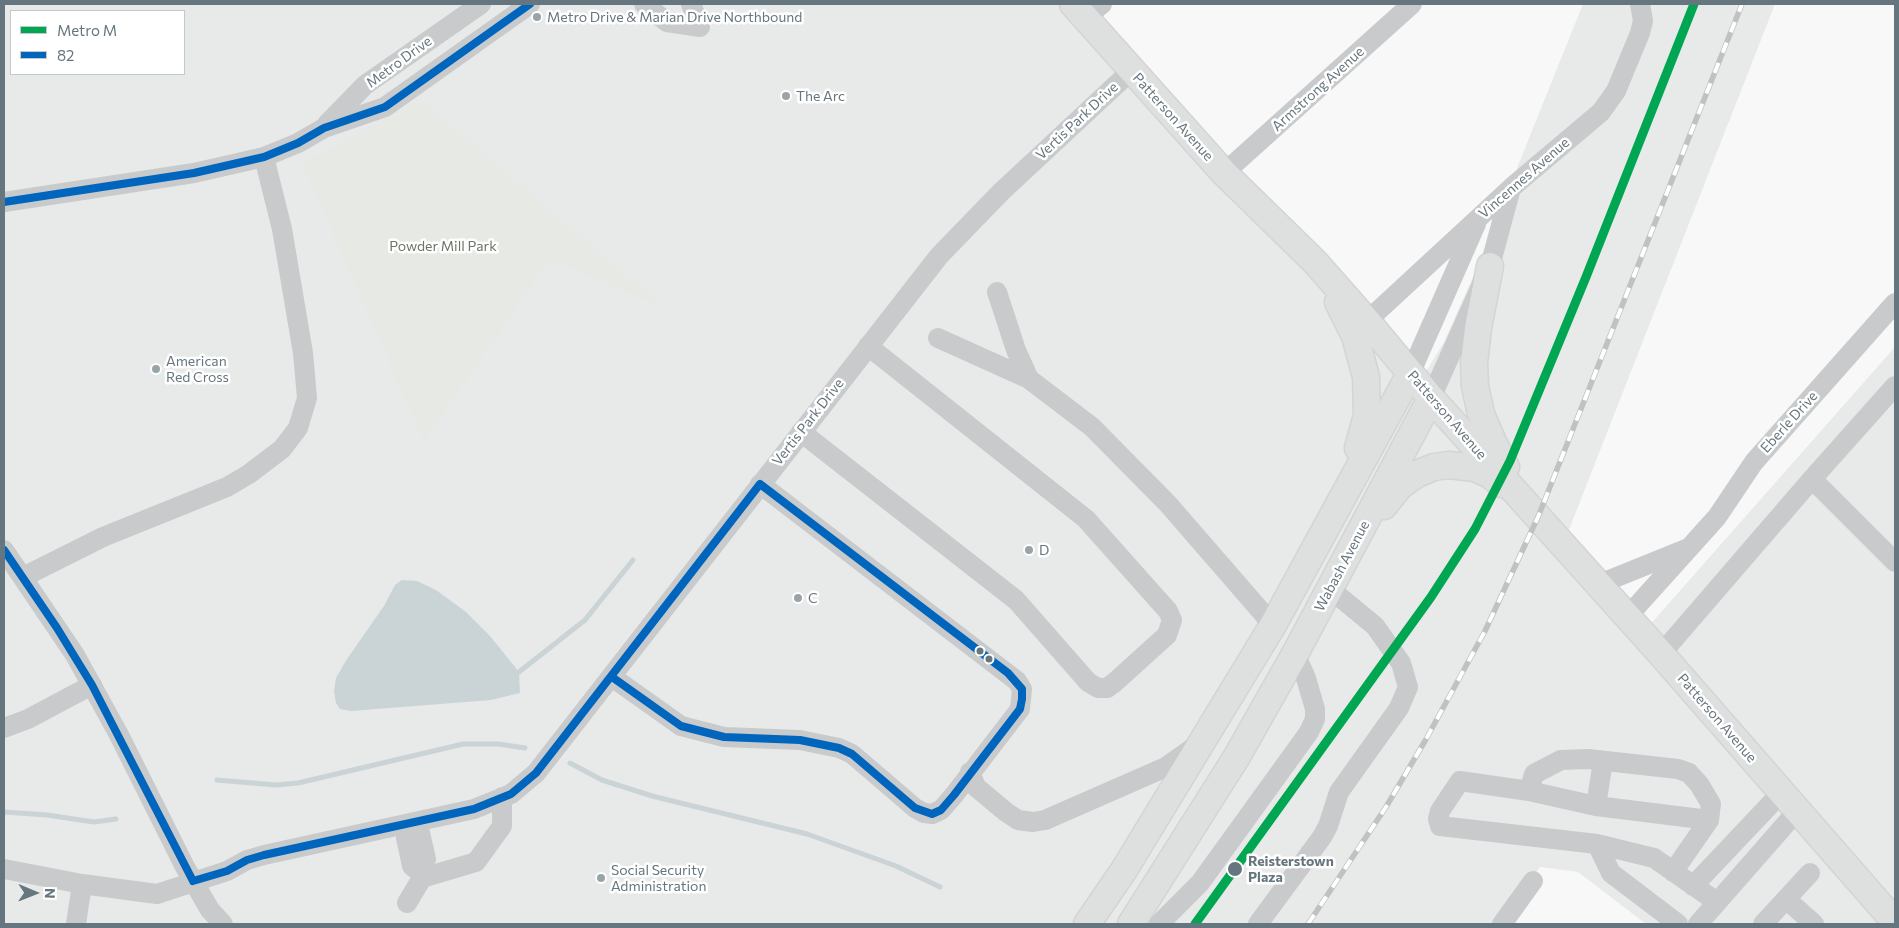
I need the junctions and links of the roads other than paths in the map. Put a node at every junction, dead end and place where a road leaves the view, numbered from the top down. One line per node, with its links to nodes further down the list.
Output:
1 (481, 4): 9 (street, Metro Drive)
2 (530, 4): 9 (street, Metro Drive)
3 (644, 4): 4 (street)
4 (691, 4)
5 (1412, 4): 11 (street, Armstrong Avenue)
6 (1086, 8): 8 (main road, Patterson Avenue)
7 (1641, 8): 12 (street, Vincennes Avenue)
8 (1131, 71): 11 (main road, Patterson Avenue); 21 (street, Vertis Park Drive)
9 (324, 128): 10 (street, Metro Drive)
10 (264, 157): 13 (street, Metro Drive); 35 (street)
11 (1224, 173): 15 (main road, Patterson Avenue)
12 (1511, 188): 14 (street, Vincennes Avenue); 16 (street, Wabash Avenue)
13 (4, 202)
14 (1479, 218): 19 (street, Vincennes Avenue); 22 (street)
15 (1315, 262): 19 (main road, Patterson Avenue); 30 (main road)
16 (1490, 266): 25 (street, Wabash Avenue); 29 (main road)
17 (997, 292): 23 (street)
18 (1895, 303): 31 (street, Eberle Drive)
19 (1367, 321): 22 (main road, Patterson Avenue)
20 (938, 338): 23 (street)
21 (868, 346): 26 (street, Vertis Park Drive); 26 (street)
22 (1410, 374): 25 (main road, Patterson Avenue); 30 (main road)
23 (1029, 379): 39 (street)
24 (1895, 386): 27 (street)
25 (1431, 398): 29 (main road, Patterson Avenue); 33 (main road, Wabash Avenue)
26 (801, 432): 28 (street, Vertis Park Drive)
27 (1812, 479): 34 (street); 41 (street)
28 (760, 484): 42 (street, Vertis Park Drive); 47 (street)
29 (1527, 505): 33 (main road); 36 (main road, Patterson Avenue)
30 (1318, 543): 39 (main road)
31 (1690, 547): 36 (street, Eberle Drive); 38 (street, Eberle Drive)
32 (4, 550): 35 (street)
33 (1348, 554): 37 (main road, Wabash Avenue)
34 (1895, 562)
35 (23, 577): 43 (street)
36 (1598, 585): 38 (main road, Patterson Avenue)
37 (1330, 589): 40 (main road, Wabash Avenue); 72 (street)
38 (1627, 617): 41 (main road, Patterson Avenue)
39 (1273, 625): 45 (main road)
40 (1295, 654): 70 (main road, Wabash Avenue); 71 (street)
41 (1661, 654): 50 (main road, Patterson Avenue)
42 (612, 677): 47 (street); 49 (street, Vertis Park Drive)
43 (92, 684): 44 (street); 59 (street)
44 (4, 728)
45 (1204, 740): 47 (street); 69 (main road)
46 (1603, 761): 48 (street); 51 (street); 52 (street)
47 (970, 772)
48 (1529, 791): 51 (street); 54 (street)
49 (502, 797): 53 (street, Vertis Park Drive); 58 (street)
50 (1790, 801): 62 (street); 64 (street); 66 (main road, Patterson Avenue)
51 (1596, 806): 52 (street)
52 (1709, 820): 56 (street)
53 (412, 826): 58 (street); 59 (street, Vertis Park Drive)
54 (1597, 844): 56 (street); 74 (street)
55 (4, 870): 61 (street, Vertis Park Drive)
56 (1673, 872): 62 (street)
57 (1810, 873): 63 (street)
58 (421, 875): 65 (street)
59 (193, 881): 61 (street, Vertis Park Drive); 68 (street)
60 (1533, 881): 73 (street)
61 (82, 884): 67 (street)
62 (1693, 886): 64 (street)
63 (1786, 900): 76 (street); 77 (street)
64 (1717, 902): 75 (street)
65 (407, 903)
66 (1895, 922)
67 (76, 924)
68 (222, 924)
69 (1087, 924)
70 (1131, 924)
71 (1160, 924)
72 (1258, 924)
73 (1502, 924)
74 (1678, 924)
75 (1698, 924)
76 (1763, 924)
77 (1814, 924)

